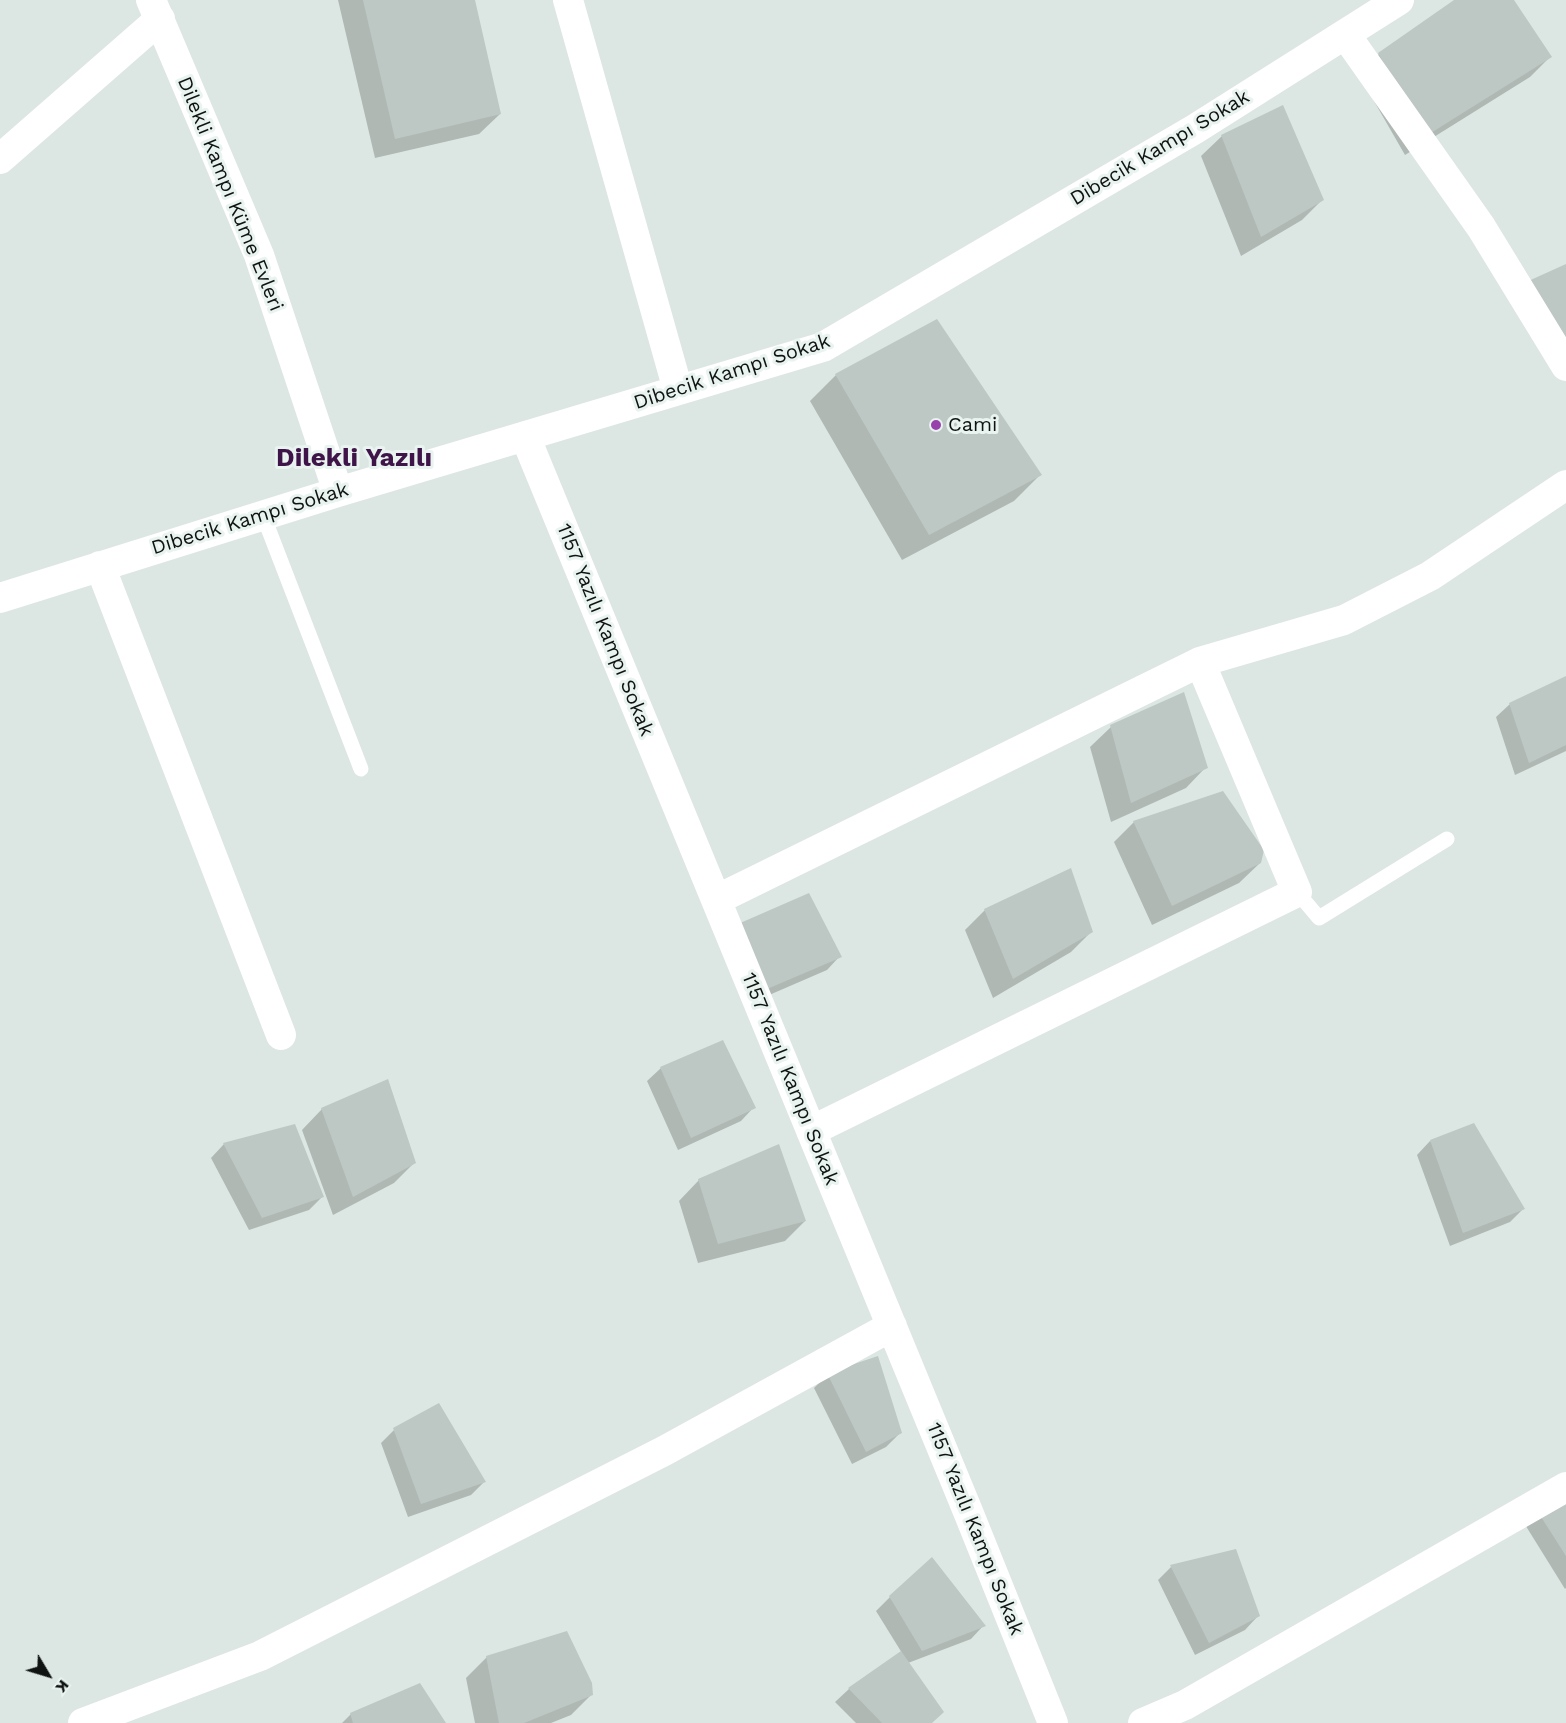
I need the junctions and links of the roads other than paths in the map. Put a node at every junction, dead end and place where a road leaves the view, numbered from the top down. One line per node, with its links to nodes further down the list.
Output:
1 (1399, 0): 4 (street, Dibecik Kampı Sokak)
2 (578, 3): 7 (street)
3 (155, 10): 5 (street); 10 (street, Dilekli Kampı Küme Evleri)
4 (1345, 34): 6 (street); 7 (street, Dibecik Kampı Sokak)
5 (0, 159)
6 (1566, 366)
7 (678, 390): 8 (street, Dibecik Kampı Sokak)
8 (525, 436): 10 (street, Dibecik Kampı Sokak); 18 (street, 1157 Yazılı Kampı Sokak)
9 (1566, 485): 14 (street)
10 (338, 492): 11 (street, Dibecik Kampı Sokak)
11 (263, 515): 12 (street, Dibecik Kampı Sokak); 15 (lane)
12 (100, 566): 13 (street, Dibecik Kampı Sokak); 19 (street)
13 (0, 598)
14 (1200, 662): 17 (street); 18 (street)
15 (361, 769)
16 (1447, 839): 17 (lane)
17 (1297, 892): 20 (street)
18 (716, 900): 20 (street, 1157 Yazılı Kampı Sokak)
19 (282, 1035)
20 (811, 1131): 21 (street, 1157 Yazılı Kampı Sokak)
21 (892, 1326): 23 (street); 24 (street, 1157 Yazılı Kampı Sokak)
22 (1566, 1487): 25 (street)
23 (83, 1723)
24 (1053, 1723)
25 (1143, 1723)

